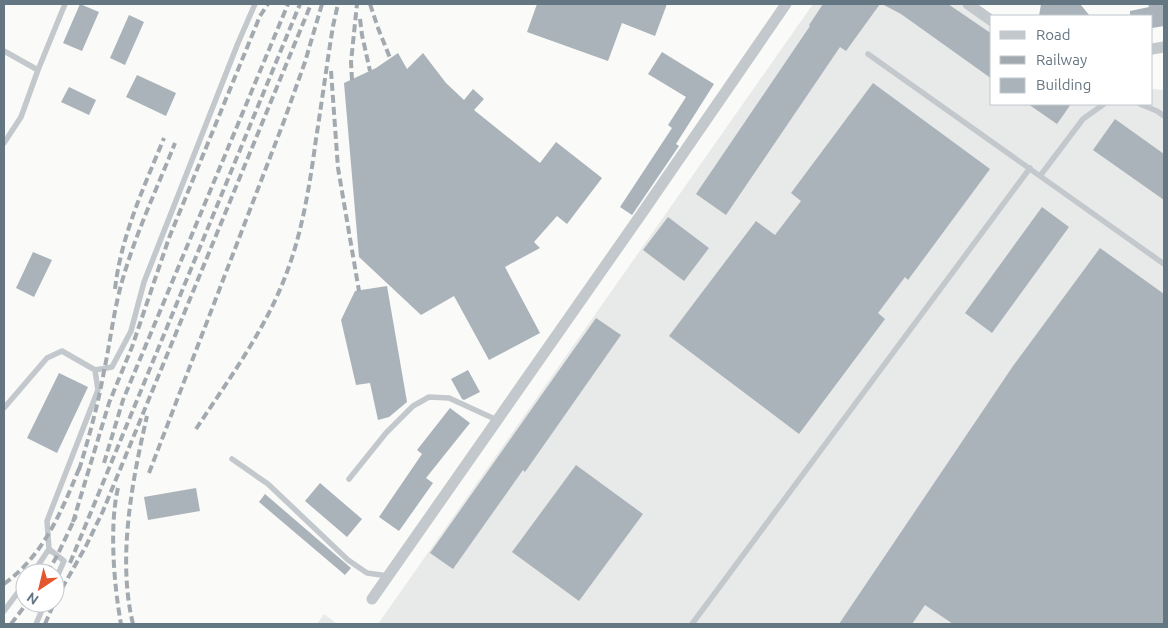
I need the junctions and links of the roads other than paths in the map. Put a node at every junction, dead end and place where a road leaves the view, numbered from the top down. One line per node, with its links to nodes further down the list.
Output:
1 (65, 4): 8 (lane)
2 (255, 4): 16 (lane)
3 (786, 4): 18 (street)
4 (968, 4): 5 (street)
5 (990, 20)
6 (4, 51): 8 (lane)
7 (868, 54): 13 (lane)
8 (38, 70): 12 (lane)
9 (1102, 105): 14 (lane)
10 (1143, 105): 11 (lane)
11 (1164, 116)
12 (4, 143)
13 (1030, 168): 14 (lane); 28 (lane)
14 (1040, 176): 15 (lane)
15 (1164, 264)
16 (95, 370): 17 (lane); 21 (lane)
17 (4, 408)
18 (497, 420): 20 (lane); 24 (street)
19 (232, 459): 24 (lane)
20 (349, 479)
21 (49, 549): 22 (lane); 23 (lane)
22 (40, 563)
23 (63, 563)
24 (388, 576): 26 (street)
25 (15, 596): 27 (lane)
26 (372, 599)
27 (4, 611)
28 (692, 624)

